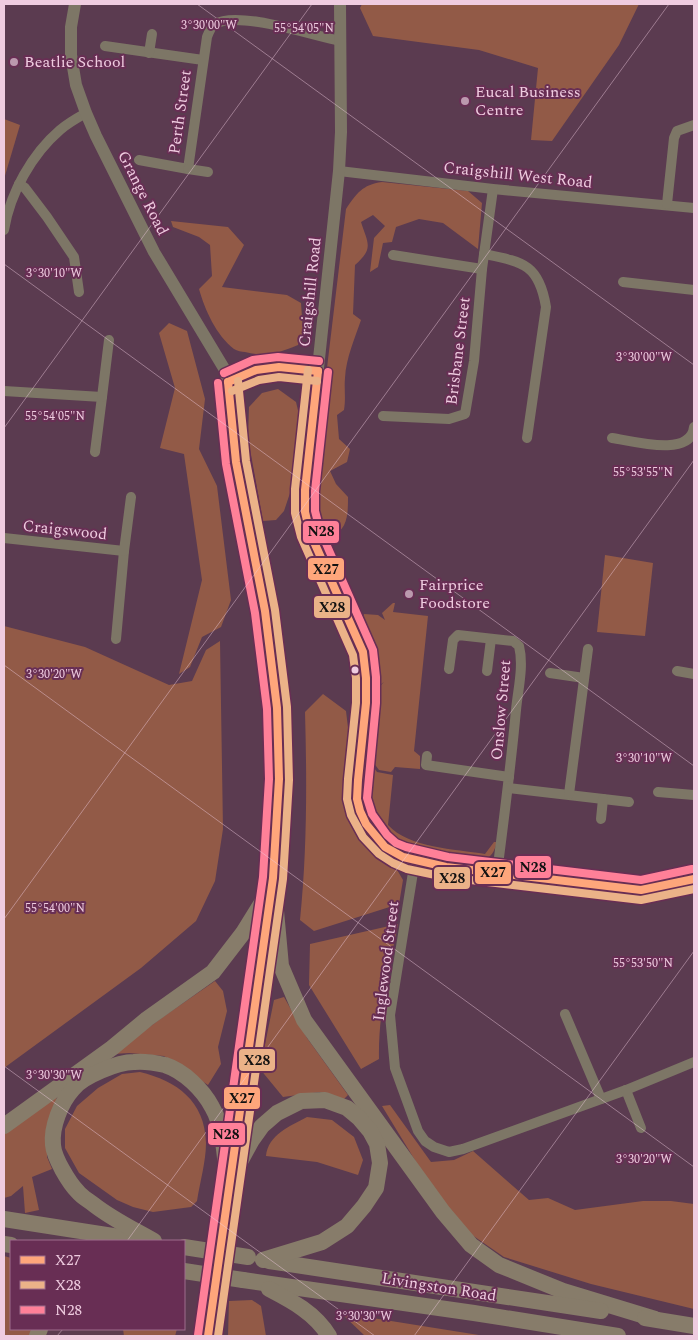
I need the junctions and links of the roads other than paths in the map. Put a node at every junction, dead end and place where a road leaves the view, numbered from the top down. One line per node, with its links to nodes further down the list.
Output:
1 (75, 4): 8 (street, Grange Road)
2 (340, 4): 4 (street, Craigshill Road)
3 (152, 34): 6 (street)
4 (341, 41): 7 (street, Perth Street); 12 (street, Craigshill Road)
5 (105, 46): 6 (street, Perth Street)
6 (149, 52): 7 (street, Perth Street)
7 (203, 60): 11 (street, Perth Street)
8 (86, 113): 14 (street); 27 (street, Grange Road)
9 (694, 125): 16 (street)
10 (139, 160): 11 (street, Perth Street)
11 (188, 169): 13 (street, Perth Street)
12 (339, 171): 15 (street, Craigshill West Road); 26 (street, Craigshill Road)
13 (208, 172)
14 (19, 184): 18 (street); 24 (street)
15 (493, 189): 16 (street, Craigshill West Road); 19 (street, Brisbane Street)
16 (667, 204): 17 (street, Craigshill West Road)
17 (694, 208)
18 (4, 230)
19 (484, 254): 21 (street, Brisbane Street); 32 (street)
20 (393, 256): 21 (street)
21 (482, 269): 30 (street, Brisbane Street)
22 (623, 282): 23 (street)
23 (694, 290)
24 (79, 292)
25 (109, 340): 29 (street)
26 (318, 371): 27 (street); 55 (street, Craigshill Road)
27 (228, 382): 57 (street, Grange Road)
28 (4, 391): 29 (street)
29 (102, 397): 34 (street)
30 (383, 416)
31 (694, 426): 33 (street)
32 (527, 438)
33 (612, 438)
34 (95, 452)
35 (131, 497): 37 (street, Craigswood)
36 (4, 538): 37 (street, Craigswood)
37 (124, 551): 38 (street, Craigswood)
38 (116, 639)
39 (491, 639): 41 (street, Onslow Street); 42 (street, Onslow Street); 48 (street, Onslow Street)
40 (588, 649): 46 (street)
41 (449, 669)
42 (487, 671)
43 (677, 671): 45 (street)
44 (550, 673): 46 (street)
45 (694, 674)
46 (584, 678): 50 (street)
47 (428, 756): 48 (street, Onslow Street)
48 (509, 783): 50 (street, Onslow Street); 56 (street, Onslow Street)
49 (658, 792): 51 (street)
50 (569, 794): 52 (street, Onslow Street)
51 (694, 795)
52 (603, 799): 53 (street, Onslow Street); 54 (street)
53 (629, 802)
54 (601, 818)
55 (415, 860): 56 (street, Craigshill Road); 62 (street, Inglewood Street)
56 (497, 873): 58 (street, Craigshill Road)
57 (273, 878): 63 (main road); 65 (street, Grange Road); 74 (main road)
58 (694, 879)
59 (565, 1014): 62 (street)
60 (694, 1062): 61 (street, Inglewood Street)
61 (626, 1090): 62 (street, Inglewood Street); 64 (street)
62 (601, 1099)
63 (4, 1126)
64 (641, 1128)
65 (229, 1191): 68 (main road); 70 (main road); 73 (main road)
66 (4, 1219): 67 (main road)
67 (139, 1240)
68 (152, 1240)
69 (185, 1248): 70 (main road, Livingston Road, bridge)
70 (255, 1259): 74 (main road, Livingston Road)
71 (185, 1271): 72 (main road, Livingston Road, bridge)
72 (250, 1281): 79 (main road); 80 (main road, Livingston Road)
73 (212, 1306): 76 (main road); 77 (main road); 78 (main road)
74 (655, 1319): 75 (main road, Livingston Road)
75 (694, 1326)
76 (195, 1336)
77 (208, 1336)
78 (213, 1336)
79 (329, 1336)
80 (618, 1336)

